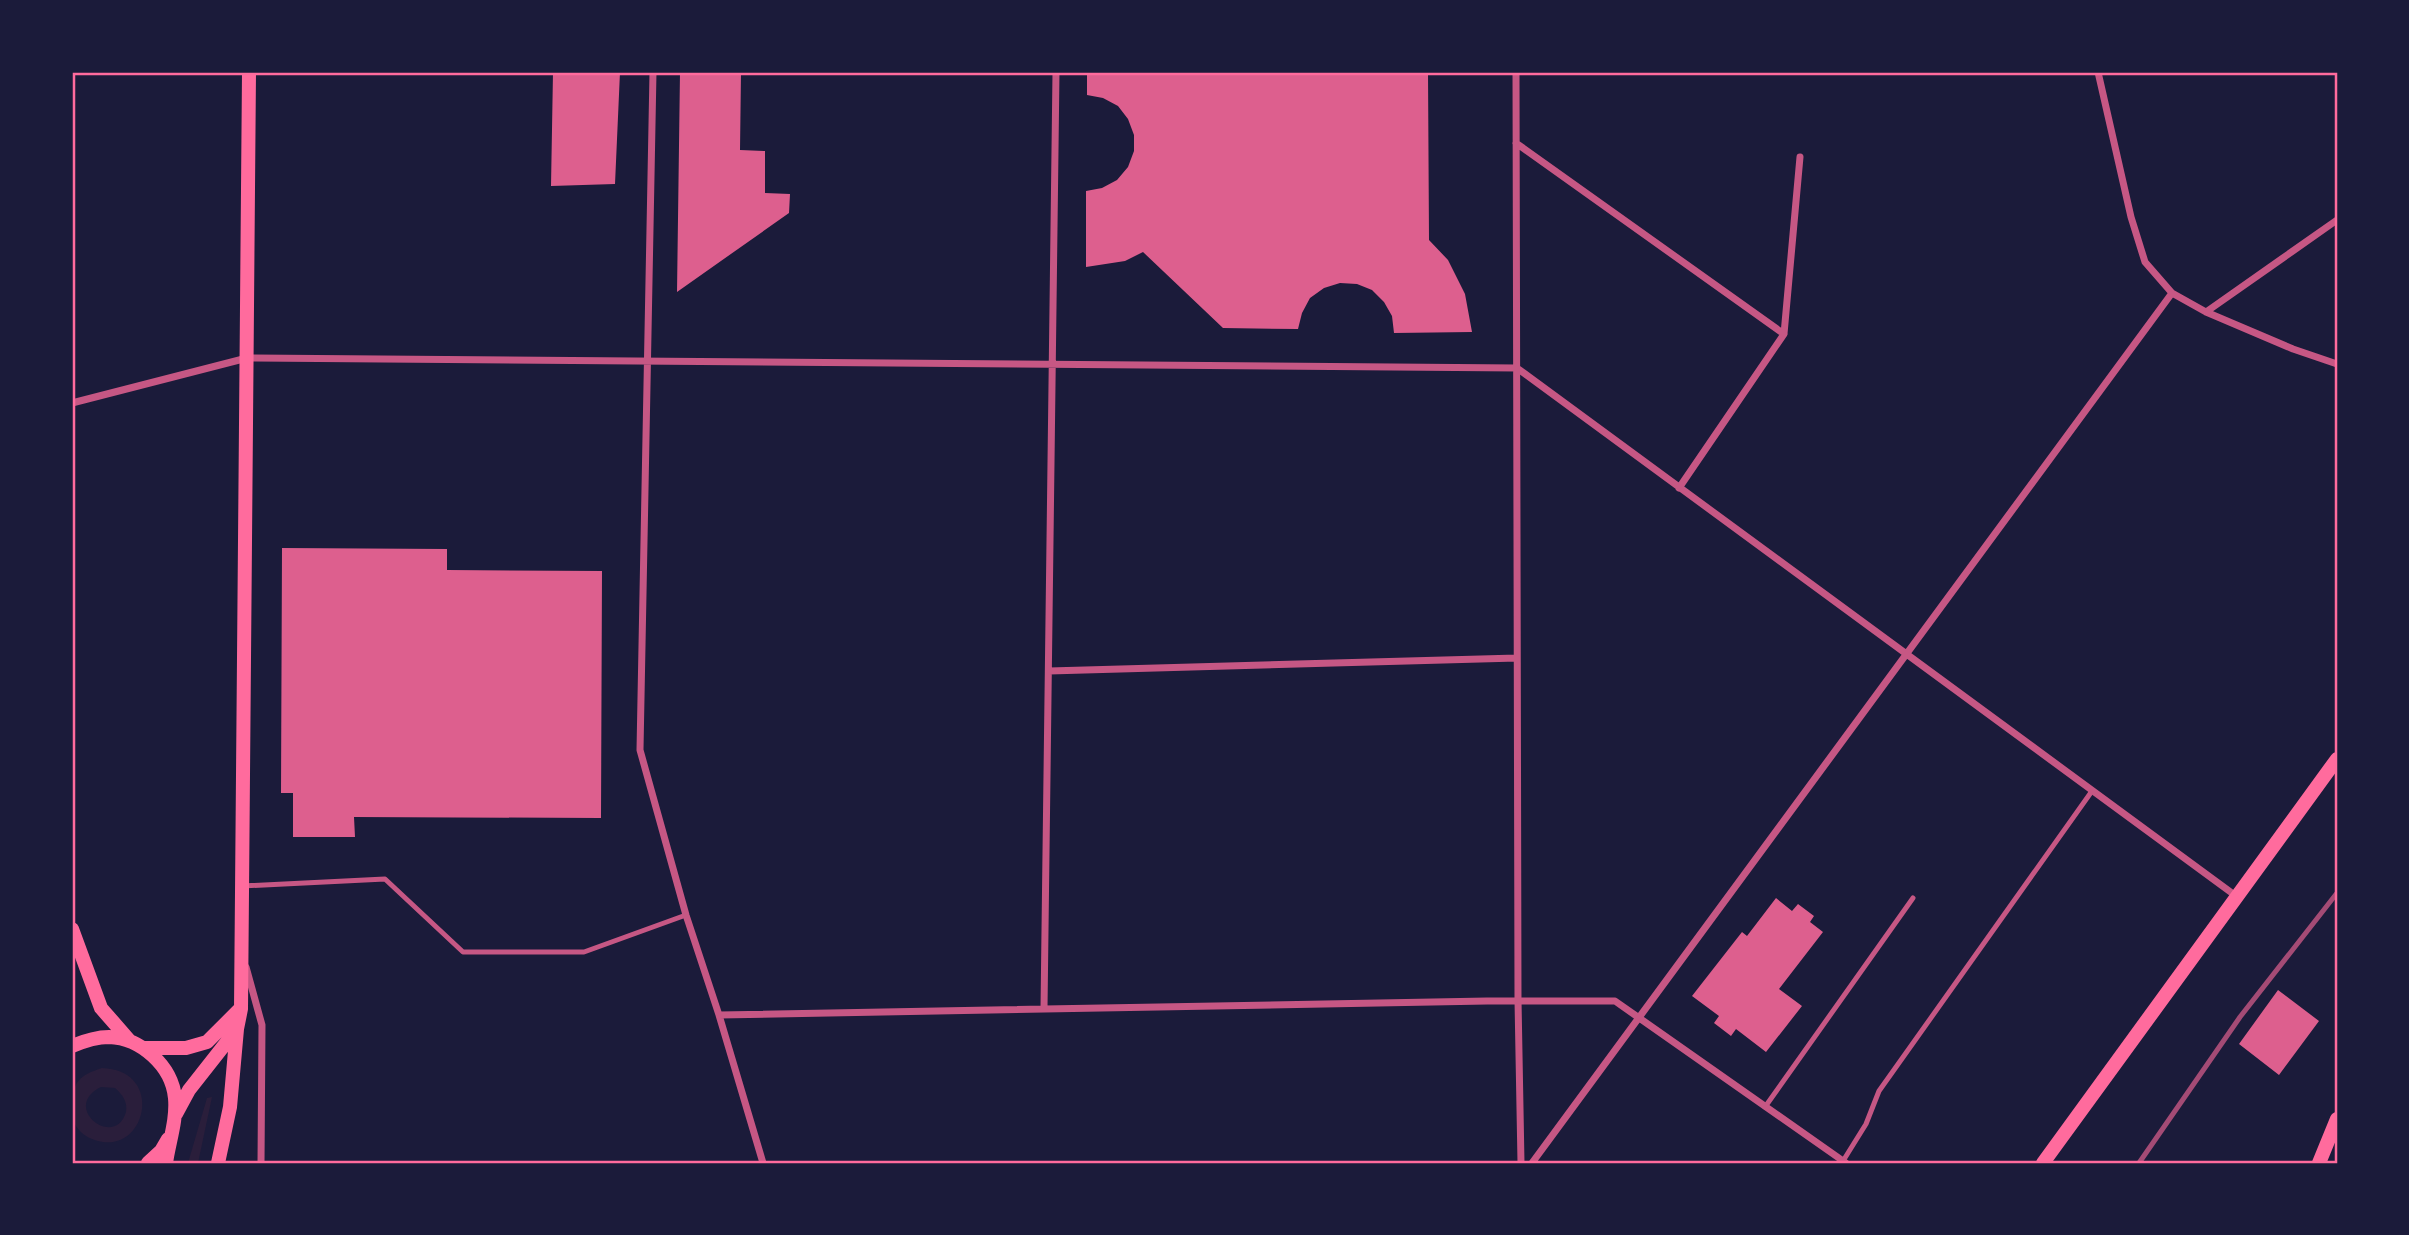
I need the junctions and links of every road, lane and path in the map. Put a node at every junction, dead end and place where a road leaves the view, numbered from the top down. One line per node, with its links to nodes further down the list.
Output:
1 (249, 72): 12 (main road)
2 (653, 72): 13 (street)
3 (1056, 72): 15 (street)
4 (1516, 72): 6 (street)
5 (2098, 72): 9 (street)
6 (1516, 143): 11 (street); 16 (street)
7 (1800, 157): 11 (street)
8 (2337, 220): 10 (street)
9 (2172, 293): 10 (street); 19 (street)
10 (2206, 312): 14 (street)
11 (1784, 334): 18 (street)
12 (247, 358): 13 (street); 17 (street); 24 (main road)
13 (647, 363): 15 (street); 27 (street)
14 (2337, 364)
15 (1053, 365): 16 (street); 21 (street)
16 (1517, 368): 18 (street); 20 (street)
17 (72, 403)
18 (1679, 488): 19 (street)
19 (1906, 654): 23 (street); 34 (street)
20 (1517, 658): 21 (street); 30 (street)
21 (1049, 671): 32 (street)
22 (2337, 759): 25 (main road)
23 (2092, 791): 25 (street); 43 (lane)
24 (242, 886): 27 (lane); 29 (main road)
25 (2236, 896): 51 (main road)
26 (1913, 898): 38 (lane)
27 (686, 915): 33 (street)
28 (72, 929): 36 (main road)
29 (242, 953): 31 (main road); 47 (street)
30 (1518, 1000): 32 (street); 34 (street); 49 (street)
31 (241, 1009): 35 (main road); 36 (main road)
32 (1044, 1009): 33 (street)
33 (719, 1015): 48 (street)
34 (1640, 1017): 38 (street); 50 (street)
35 (237, 1029): 39 (main road); 46 (main road)
36 (136, 1044): 37 (main road); 39 (main road)
37 (72, 1046)
38 (1765, 1107): 43 (street)
39 (175, 1116): 41 (main road)
40 (2337, 1119): 42 (main road)
41 (171, 1135): 44 (main road); 45 (main road)
42 (2333, 1139): 52 (main road)
43 (1844, 1162)
44 (148, 1163)
45 (166, 1163)
46 (218, 1163)
47 (261, 1163)
48 (763, 1163)
49 (1521, 1163)
50 (1532, 1163)
51 (2043, 1163)
52 (2319, 1163)

